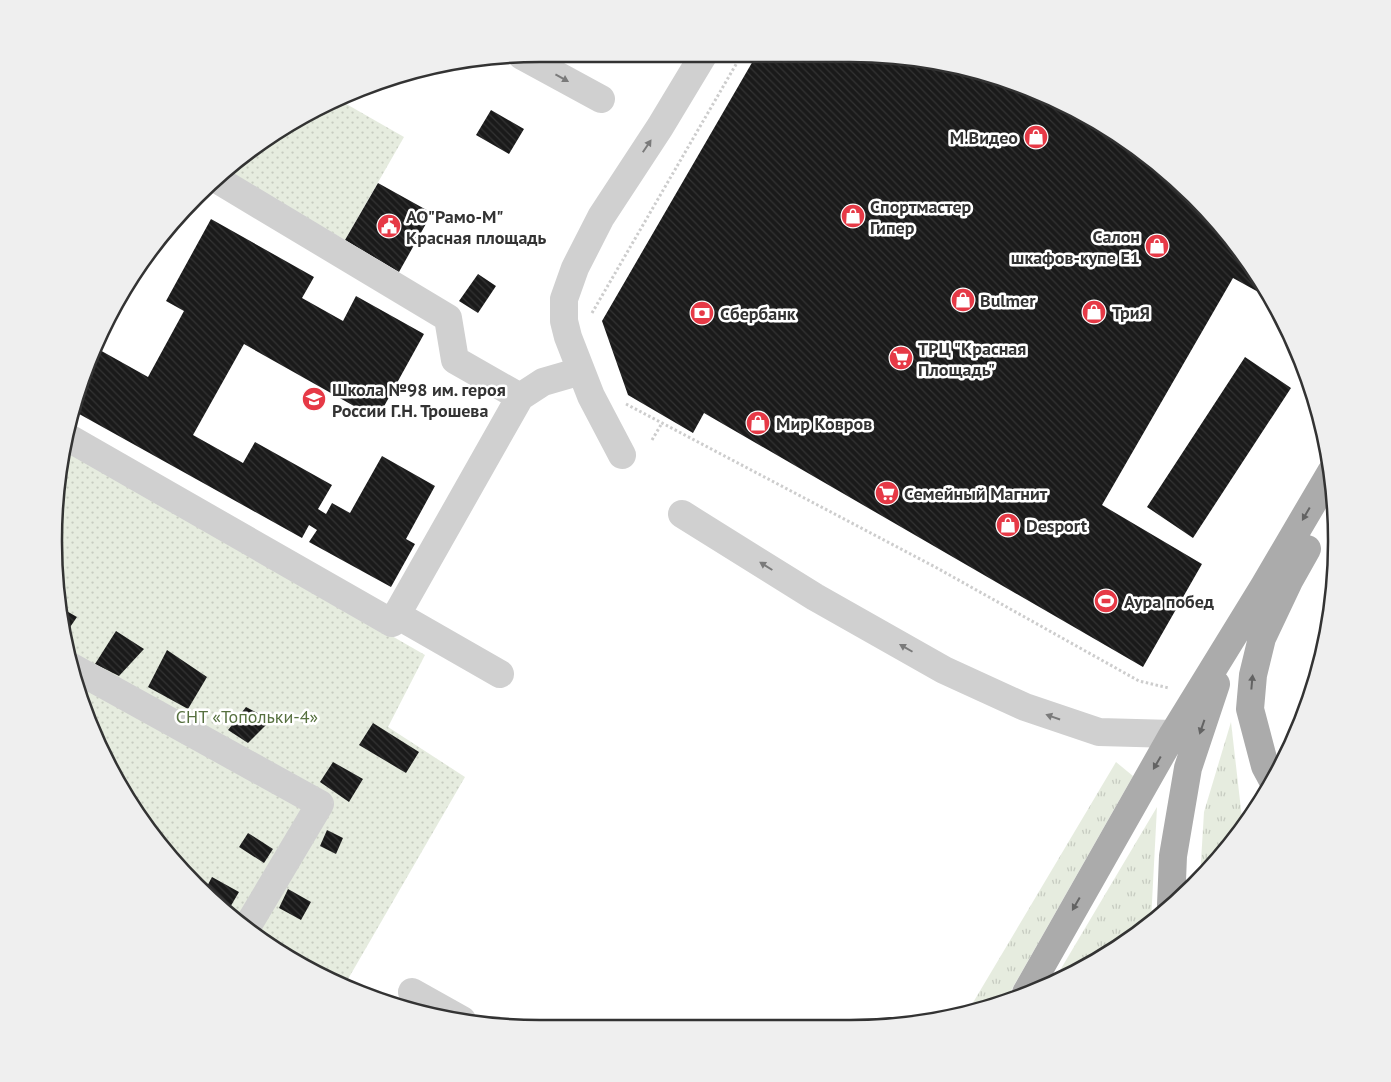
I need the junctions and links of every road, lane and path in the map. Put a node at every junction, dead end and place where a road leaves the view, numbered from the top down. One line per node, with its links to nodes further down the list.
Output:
1 (534, 62): 4 (street, one-way to 4)
2 (699, 62): 7 (street, one-way to 2)
3 (737, 62): 6 (path)
4 (601, 99)
5 (224, 183): 8 (street)
6 (590, 316)
7 (581, 371): 8 (street); 13 (street)
8 (520, 398): 18 (street)
9 (622, 402): 10 (path)
10 (662, 423): 11 (path); 21 (path)
11 (652, 440)
12 (74, 441): 18 (street)
13 (622, 455)
14 (1324, 482): 17 (main road, one-way to 17)
15 (682, 514): 22 (street, one-way to 15)
16 (1327, 516): 23 (main road, one-way to 16)
17 (1264, 586): 22 (main road); 24 (main road, one-way to 24)
18 (396, 615): 19 (street)
19 (500, 674)
20 (83, 678): 25 (street)
21 (1170, 688)
22 (1173, 734): 26 (main road, one-way to 26)
23 (1268, 772)
24 (1171, 895)
25 (250, 921)
26 (1031, 984)
27 (412, 992): 28 (street)
28 (442, 1009)

